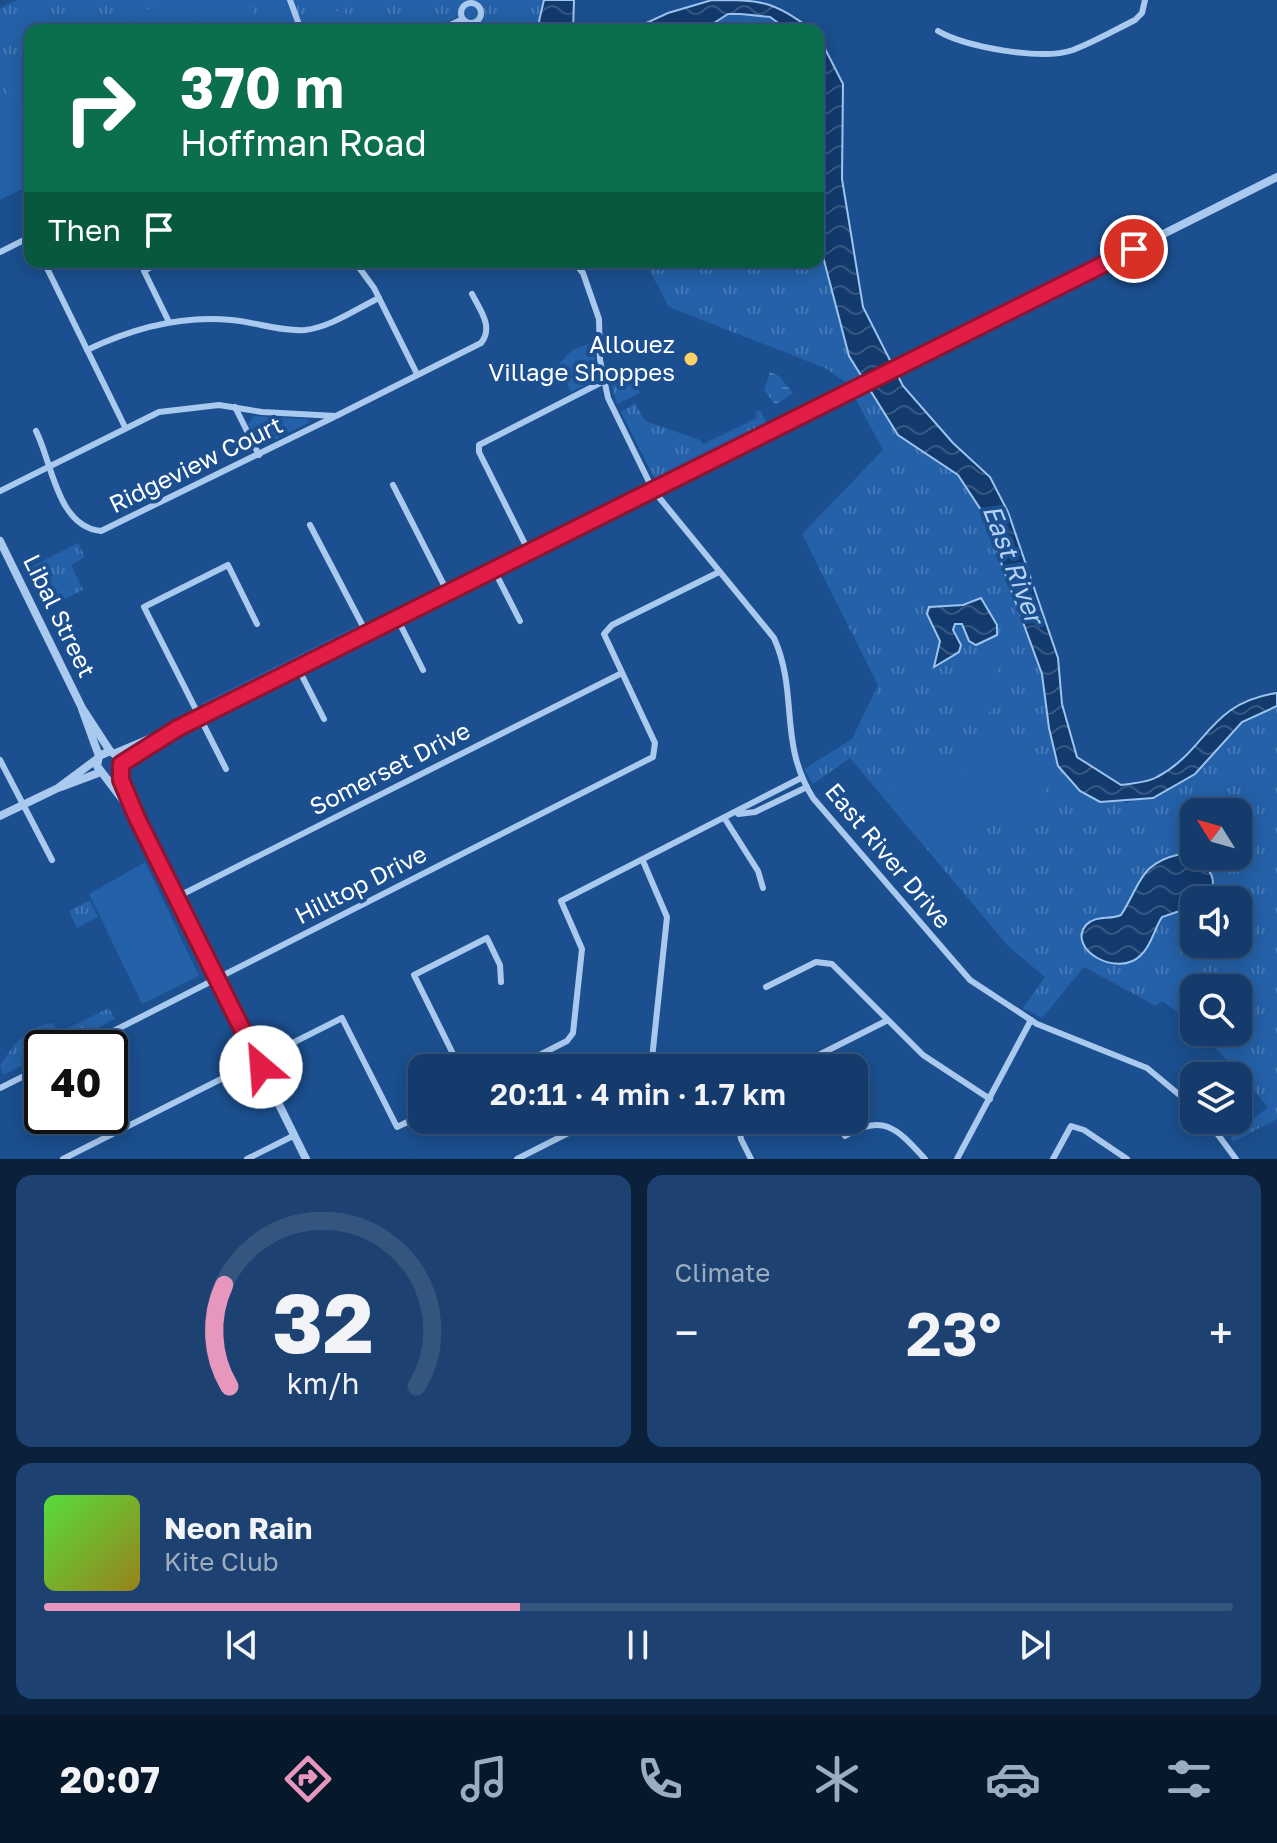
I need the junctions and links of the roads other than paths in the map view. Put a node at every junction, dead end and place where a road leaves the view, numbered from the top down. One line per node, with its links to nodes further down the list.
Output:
1 (290, 0): 4 (street)
2 (1145, 0): 6 (street)
3 (463, 19): 5 (street)
4 (299, 24)
5 (452, 24)
6 (938, 31)
7 (1277, 177): 27 (street)
8 (24, 240): 9 (street)
9 (0, 252)
10 (47, 268): 17 (street)
11 (149, 268): 16 (street)
12 (359, 268): 15 (street)
13 (579, 268): 19 (street, East River Drive)
14 (472, 294): 18 (street, Ridgeview Court)
15 (379, 298): 16 (street); 18 (street)
16 (169, 322): 17 (street)
17 (87, 350): 22 (street)
18 (417, 374): 21 (street, Ridgeview Court)
19 (604, 381): 27 (street, East River Drive); 31 (street)
20 (235, 407): 21 (street); 22 (street); 24 (street)
21 (336, 416): 24 (street, Ridgeview Court)
22 (125, 427): 25 (street)
23 (36, 431): 25 (street, Ridgeview Court)
24 (259, 455): 25 (street, Ridgeview Court)
25 (47, 466): 28 (street)
26 (393, 485): 34 (street)
27 (653, 490): 31 (street); 33 (street, East River Drive)
28 (0, 491)
29 (310, 525): 38 (street)
30 (0, 541): 42 (street, Libal Street)
31 (529, 552): 32 (street)
32 (494, 570): 34 (street); 36 (street)
33 (719, 572): 41 (street); 52 (street, East River Drive)
34 (448, 593): 35 (street)
35 (397, 618): 38 (street); 40 (street)
36 (520, 621)
37 (257, 624): 43 (street)
38 (367, 634): 39 (street)
39 (298, 668): 43 (street); 44 (street)
40 (423, 670)
41 (620, 674): 63 (street, Somerset Drive); 64 (street, Hilltop Drive)
42 (82, 708): 46 (street, Libal Street); 47 (street, Libal Street)
43 (200, 717): 45 (street); 50 (street)
44 (324, 719)
45 (178, 728): 46 (street); 49 (street)
46 (113, 752): 47 (street); 49 (street, Libal Street)
47 (98, 758): 51 (street, Libal Street); 54 (street)
48 (0, 760): 55 (street)
49 (120, 767): 51 (street); 58 (street)
50 (226, 769)
51 (104, 773): 54 (street); 58 (street)
52 (801, 778): 53 (street, East River Drive); 56 (street)
53 (807, 787): 56 (street); 67 (street, East River Drive)
54 (58, 788): 55 (street)
55 (23, 805): 57 (street); 60 (street)
56 (734, 814): 59 (street)
57 (0, 816)
58 (137, 818): 63 (street)
59 (725, 819): 61 (street); 62 (street)
60 (52, 860)
61 (643, 861): 71 (street); 72 (street)
62 (763, 888)
63 (177, 897): 64 (street)
64 (217, 978): 69 (street, Hilltop Drive); 74 (street)
65 (501, 982): 70 (street)
66 (766, 987): 68 (street)
67 (1031, 1020): 77 (street, East River Drive); 78 (street)
68 (886, 1021): 73 (street); 78 (street)
69 (115, 1030)
70 (453, 1054)
71 (541, 1054)
72 (653, 1054)
73 (821, 1054)
74 (258, 1060): 79 (street); 83 (street); 85 (street)
75 (24, 1076): 76 (street)
76 (0, 1088)
77 (1180, 1094)
78 (990, 1099): 91 (street)
79 (408, 1122)
80 (566, 1134): 88 (street)
81 (740, 1134): 89 (street)
82 (1217, 1134): 94 (street)
83 (295, 1135): 86 (street); 87 (street)
84 (845, 1136): 90 (street)
85 (63, 1159)
86 (247, 1159)
87 (306, 1159)
88 (517, 1159)
89 (751, 1159)
90 (925, 1159)
91 (957, 1159)
92 (1053, 1159): 93 (street)
93 (1127, 1159)
94 (1236, 1159)

